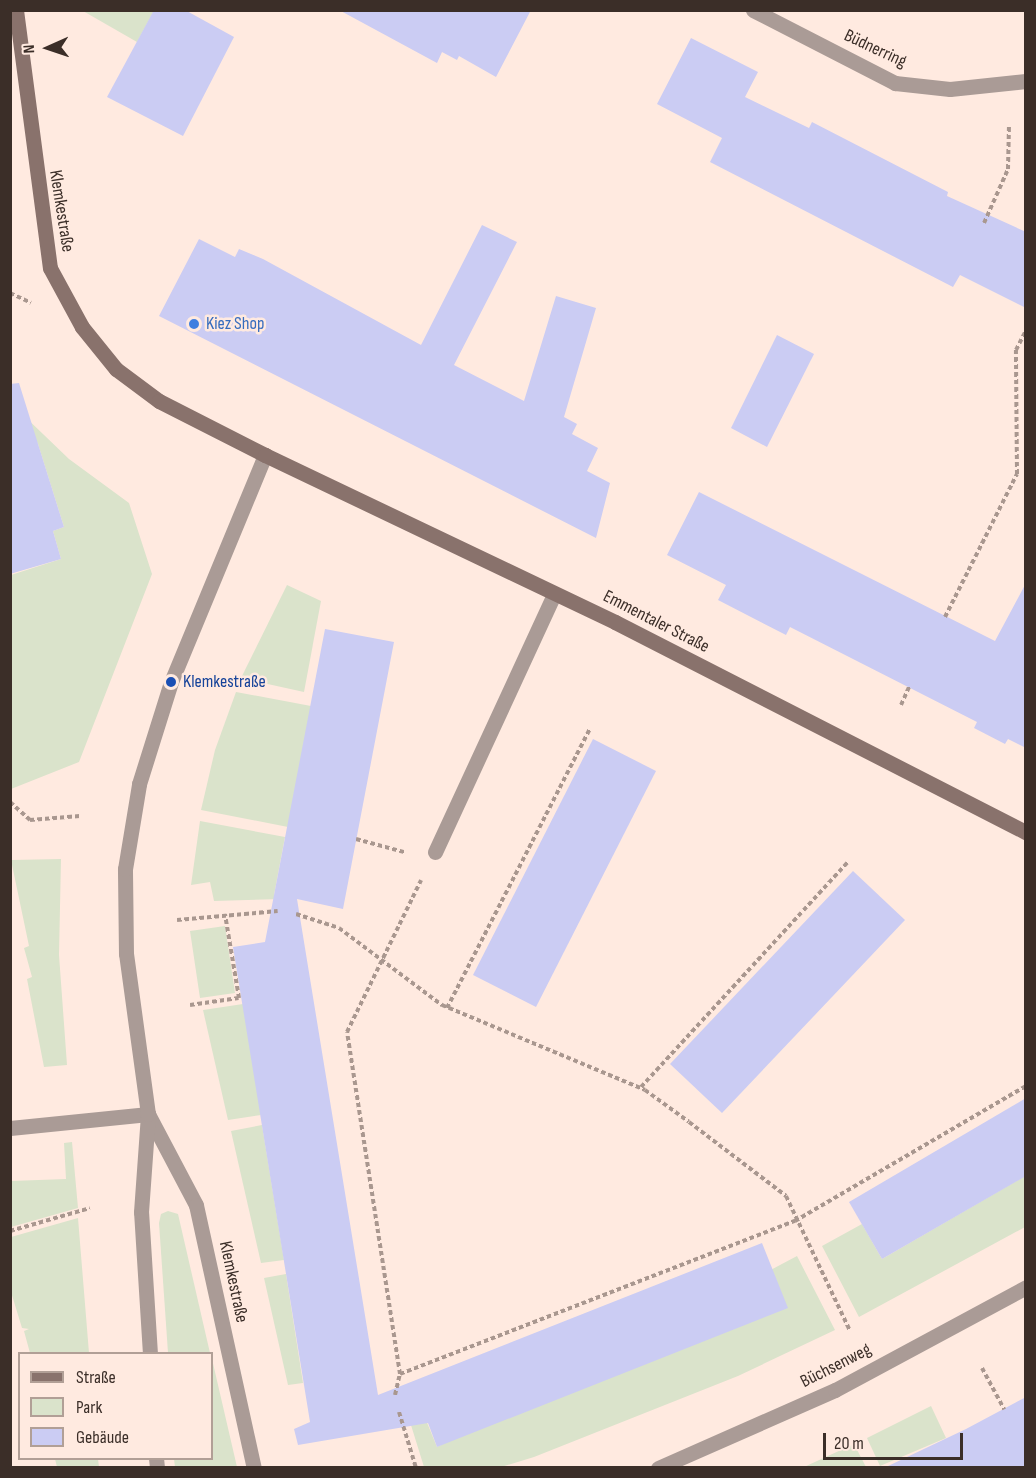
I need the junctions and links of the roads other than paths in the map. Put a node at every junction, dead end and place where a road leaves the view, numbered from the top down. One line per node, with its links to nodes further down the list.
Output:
1 (16, 10): 4 (street, Klemkestraße)
2 (753, 10): 3 (street, Büdnerring)
3 (1026, 81)
4 (265, 455): 5 (street, Emmentaler Straße); 8 (street, Klemkestraße)
5 (554, 594): 6 (street, Emmentaler Straße); 7 (street)
6 (1026, 832)
7 (433, 856)
8 (148, 1114): 9 (street); 11 (street, Klemkestraße); 12 (street, Klemkestraße)
9 (10, 1128)
10 (1026, 1287): 13 (street, Büchsenweg)
11 (150, 1352)
12 (254, 1467)
13 (658, 1467)

